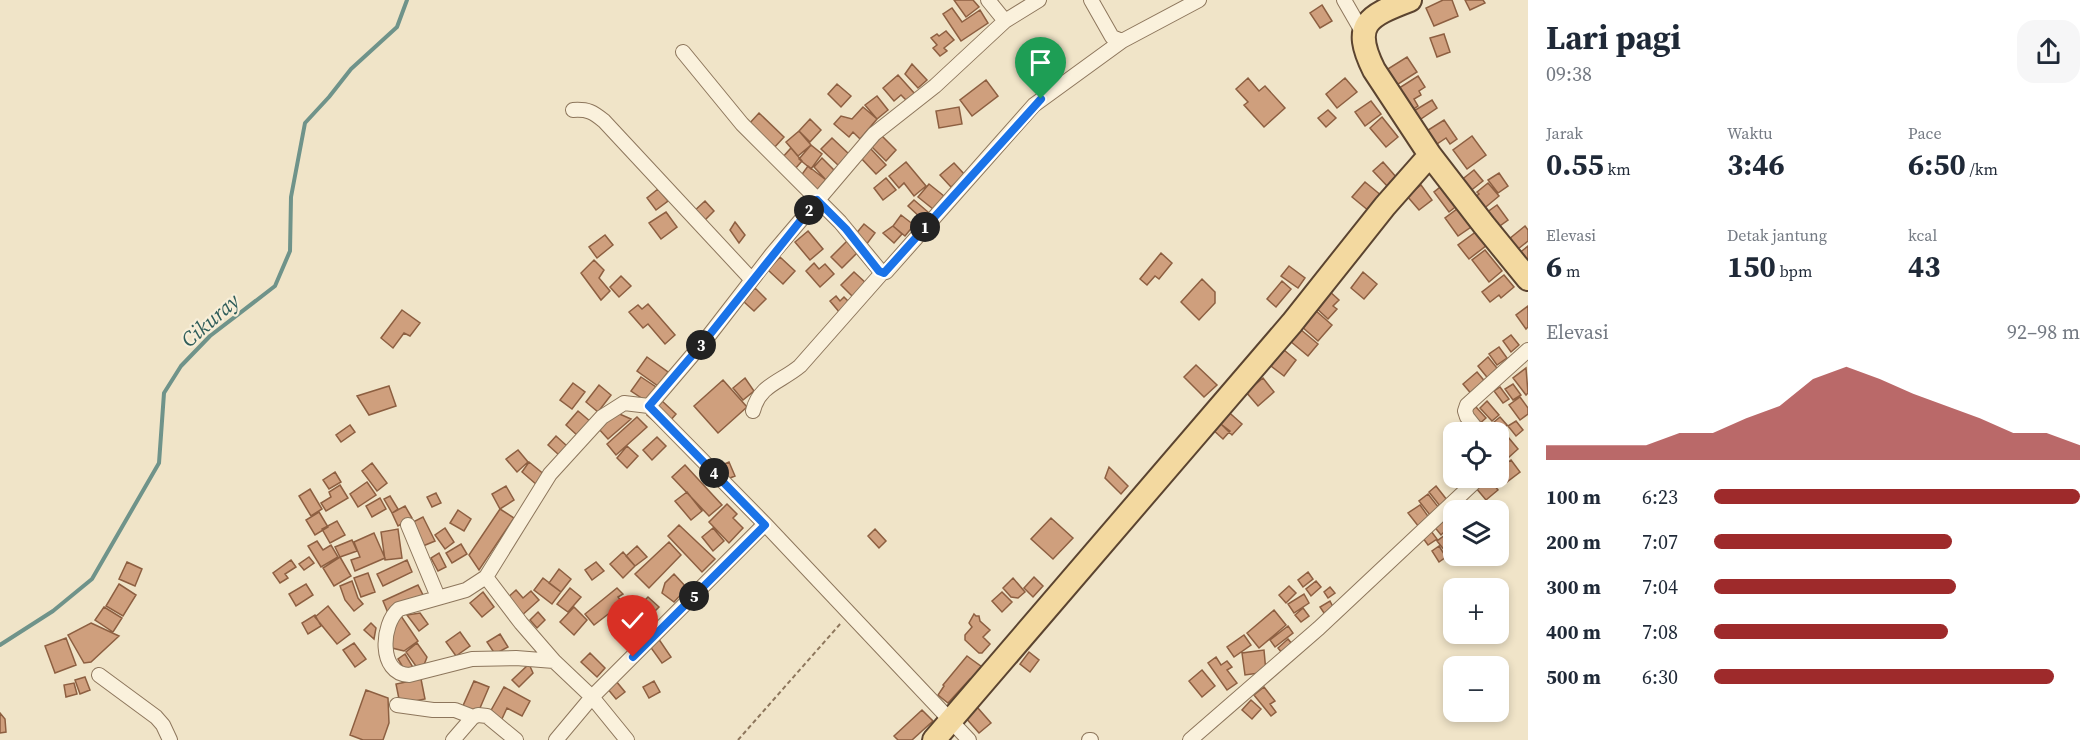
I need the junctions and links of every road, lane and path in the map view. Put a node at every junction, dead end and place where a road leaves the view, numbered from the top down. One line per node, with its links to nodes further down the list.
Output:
1 (988, 0): 7 (street)
2 (1039, 0): 7 (street)
3 (1090, 0): 9 (street)
4 (1199, 0): 9 (street)
5 (1344, 0): 8 (street)
6 (1410, 0): 8 (main road)
7 (1005, 21): 13 (street)
8 (1363, 33): 12 (main road)
9 (1122, 41): 14 (street)
10 (682, 52): 13 (street)
11 (573, 111): 16 (street)
12 (1430, 155): 15 (main road); 32 (main road)
13 (817, 200): 14 (street); 16 (street)
14 (882, 273): 19 (street)
15 (1528, 279)
16 (752, 280): 18 (street)
17 (1528, 350): 20 (street)
18 (649, 406): 23 (street); 24 (street)
19 (753, 411)
20 (1471, 422)
21 (1468, 488): 41 (street)
22 (408, 525): 25 (street)
23 (765, 525): 26 (street); 29 (street)
24 (486, 577): 25 (street); 27 (street)
25 (438, 597): 27 (street)
26 (849, 614): 32 (street); 38 (path)
27 (554, 662): 29 (street)
28 (99, 675): 33 (street)
29 (592, 697): 36 (street); 37 (street)
30 (397, 705): 31 (street)
31 (473, 717): 34 (street); 35 (street)
32 (951, 721): 39 (main road); 40 (street)
33 (170, 740)
34 (453, 740)
35 (516, 740)
36 (556, 740)
37 (627, 740)
38 (738, 740)
39 (934, 740)
40 (969, 740)
41 (1190, 740)

